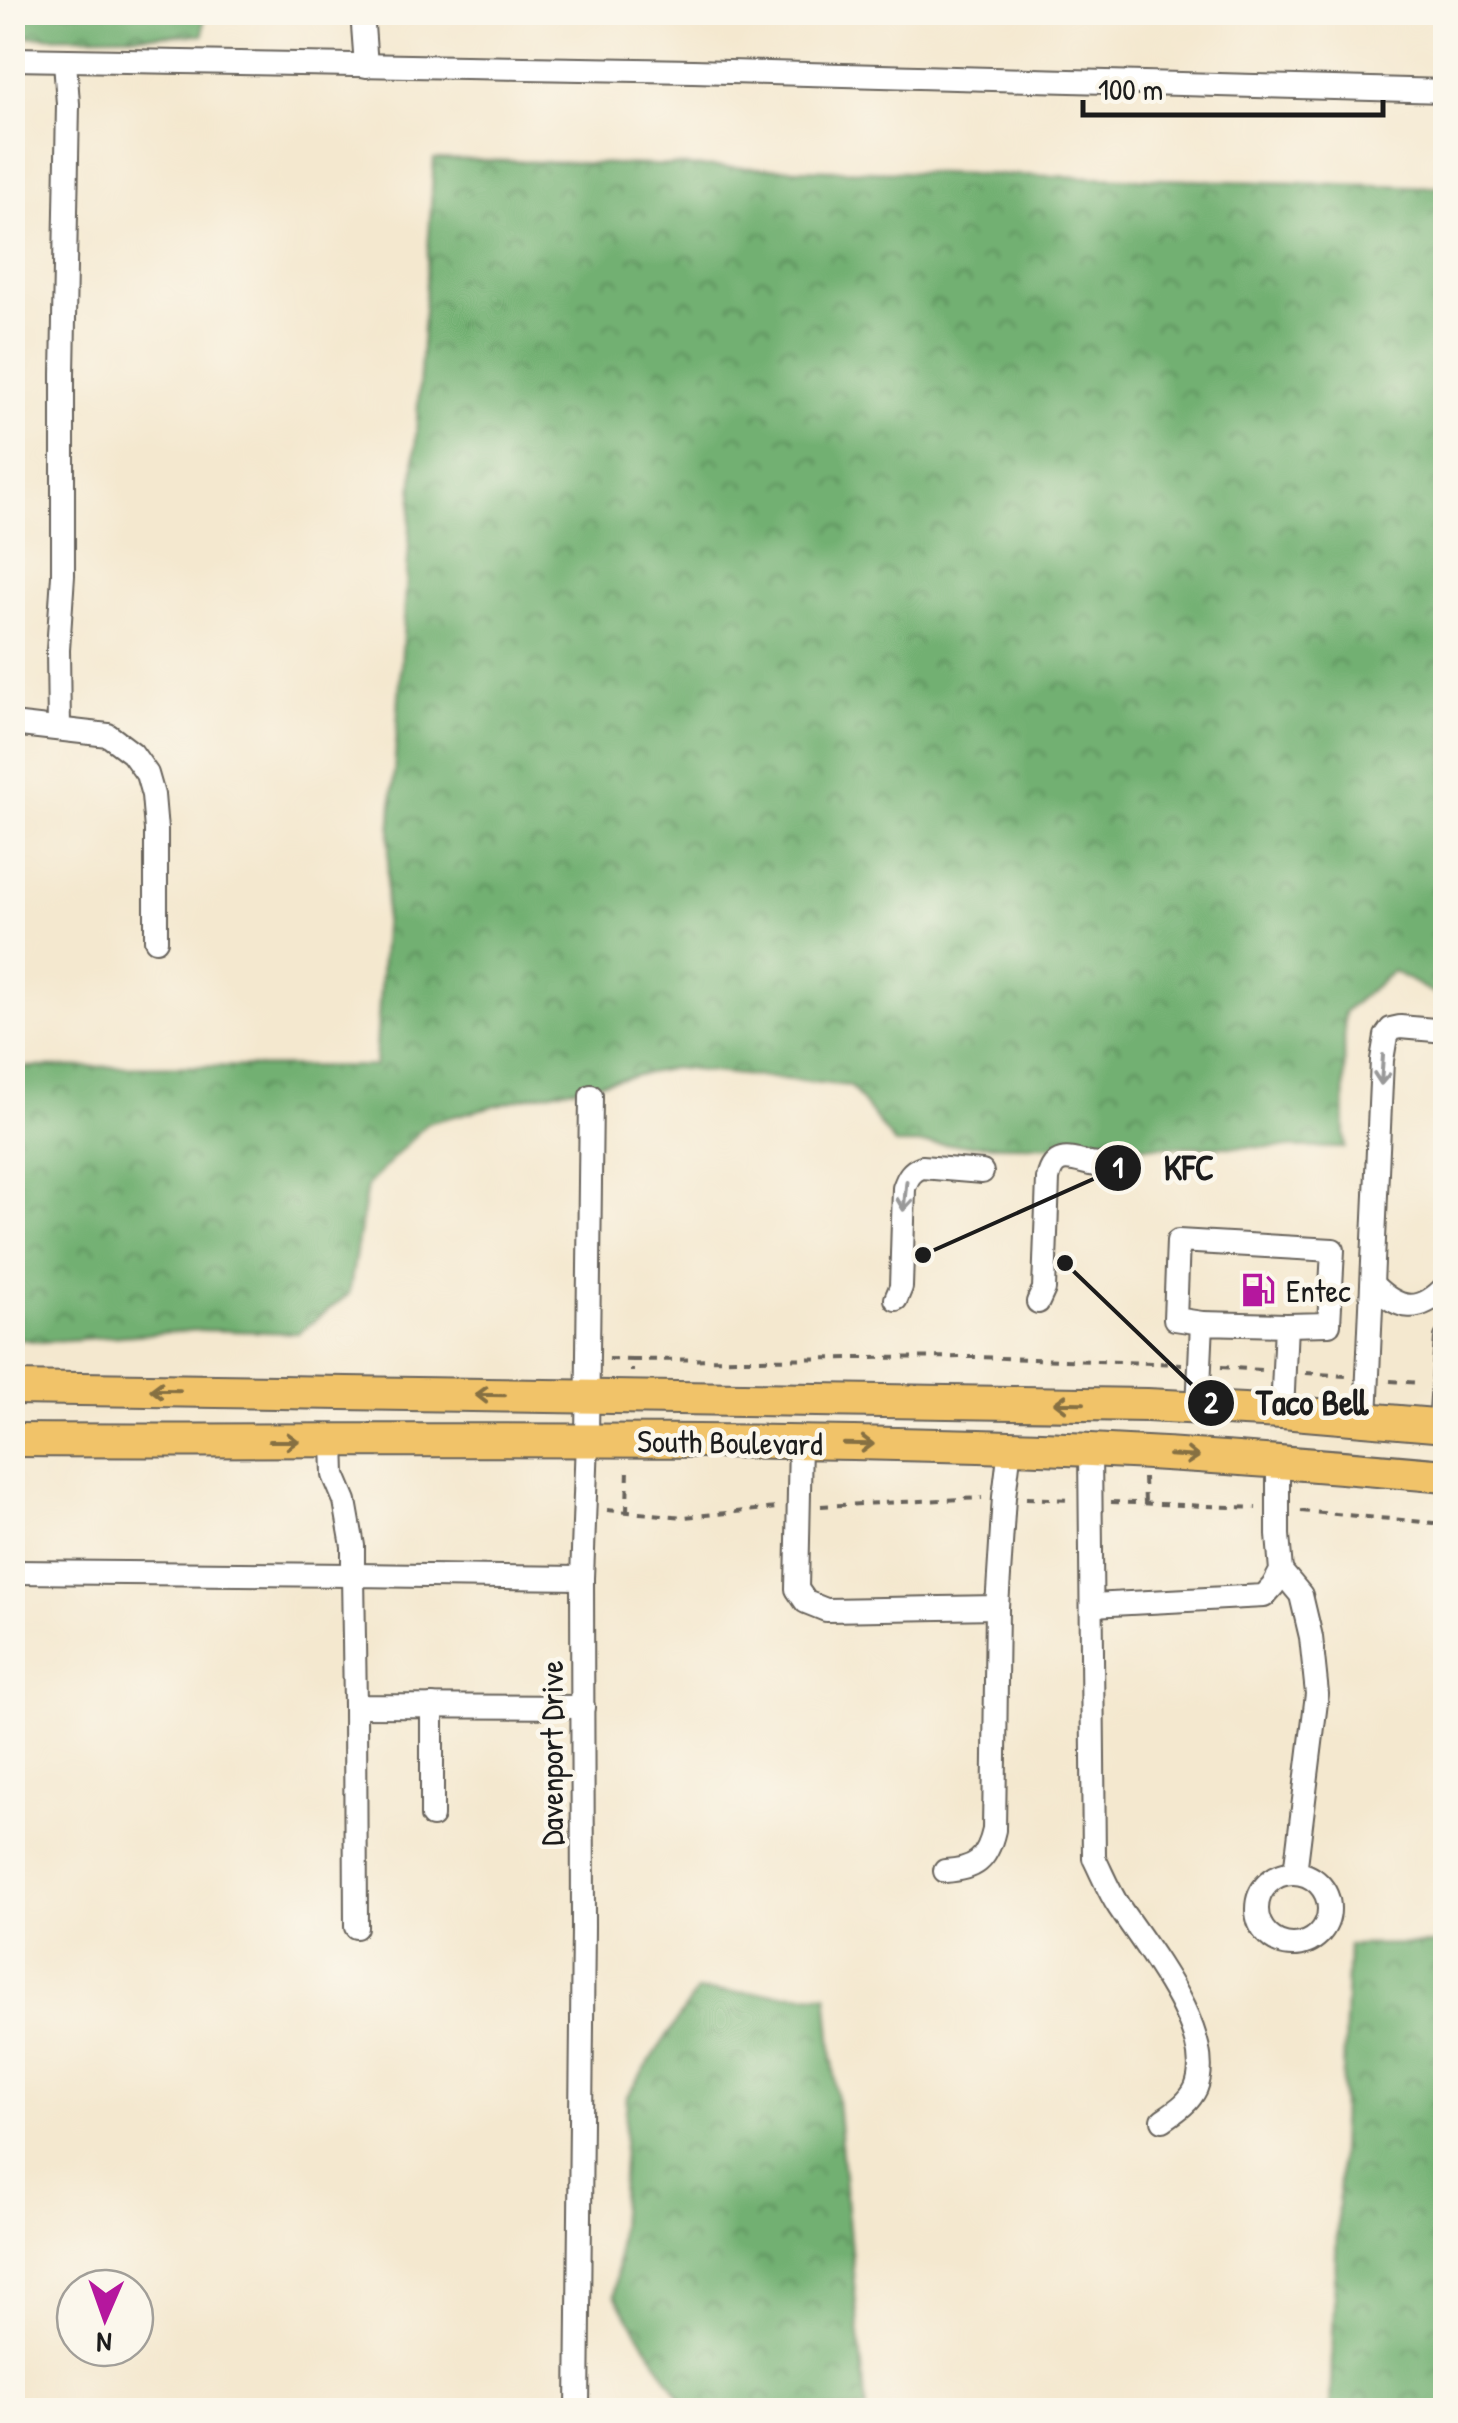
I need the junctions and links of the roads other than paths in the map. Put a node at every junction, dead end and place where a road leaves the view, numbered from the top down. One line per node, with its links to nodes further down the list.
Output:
1 (362, 12): 4 (street)
2 (12, 59): 3 (street)
3 (66, 61): 4 (street); 7 (street)
4 (366, 66): 5 (street)
5 (1446, 91)
6 (12, 724): 7 (street)
7 (59, 729): 8 (street)
8 (156, 940)
9 (1446, 1031): 13 (street, one-way to 13)
10 (591, 1096): 21 (street, Davenport Drive)
11 (1117, 1162): 16 (street)
12 (982, 1172): 15 (street, one-way to 15)
13 (1372, 1285): 14 (street); 25 (street)
14 (1446, 1286)
15 (896, 1298)
16 (1038, 1302)
17 (1202, 1322): 18 (street); 18 (street); 23 (street)
18 (1286, 1326): 24 (street)
19 (1446, 1338): 26 (street)
20 (12, 1388): 21 (highway, South Boulevard, one-way to 20)
21 (588, 1396): 22 (highway, South Boulevard); 28 (street, Davenport Drive)
22 (768, 1398): 23 (highway, South Boulevard, one-way to 22); 30 (highway)
23 (1198, 1408): 24 (highway, South Boulevard)
24 (1282, 1412): 25 (highway, South Boulevard)
25 (1366, 1419): 26 (highway, South Boulevard)
26 (1432, 1425): 34 (highway)
27 (12, 1440): 29 (highway, South Boulevard, one-way to 29)
28 (587, 1440): 29 (highway, South Boulevard); 30 (highway, South Boulevard); 39 (street, Davenport Drive)
29 (333, 1441): 38 (street)
30 (683, 1441): 31 (highway, South Boulevard)
31 (800, 1443): 32 (highway, South Boulevard, one-way to 32); 41 (street)
32 (1010, 1447): 33 (highway, South Boulevard); 41 (street)
33 (1090, 1450): 34 (highway, South Boulevard, one-way to 34); 40 (street)
34 (1278, 1462): 35 (highway, South Boulevard); 36 (street)
35 (1446, 1476)
36 (1280, 1571): 40 (street); 47 (street)
37 (12, 1572): 38 (street)
38 (353, 1575): 39 (street); 42 (street)
39 (582, 1578): 44 (street, Davenport Drive)
40 (1092, 1604): 49 (street)
41 (997, 1607): 46 (street)
42 (354, 1706): 43 (street); 48 (street)
43 (432, 1706): 44 (street); 45 (street)
44 (583, 1707): 50 (street, Davenport Drive)
45 (432, 1816)
46 (945, 1871)
47 (1294, 1873)
48 (356, 1927)
49 (1163, 2120)
50 (578, 2410)

